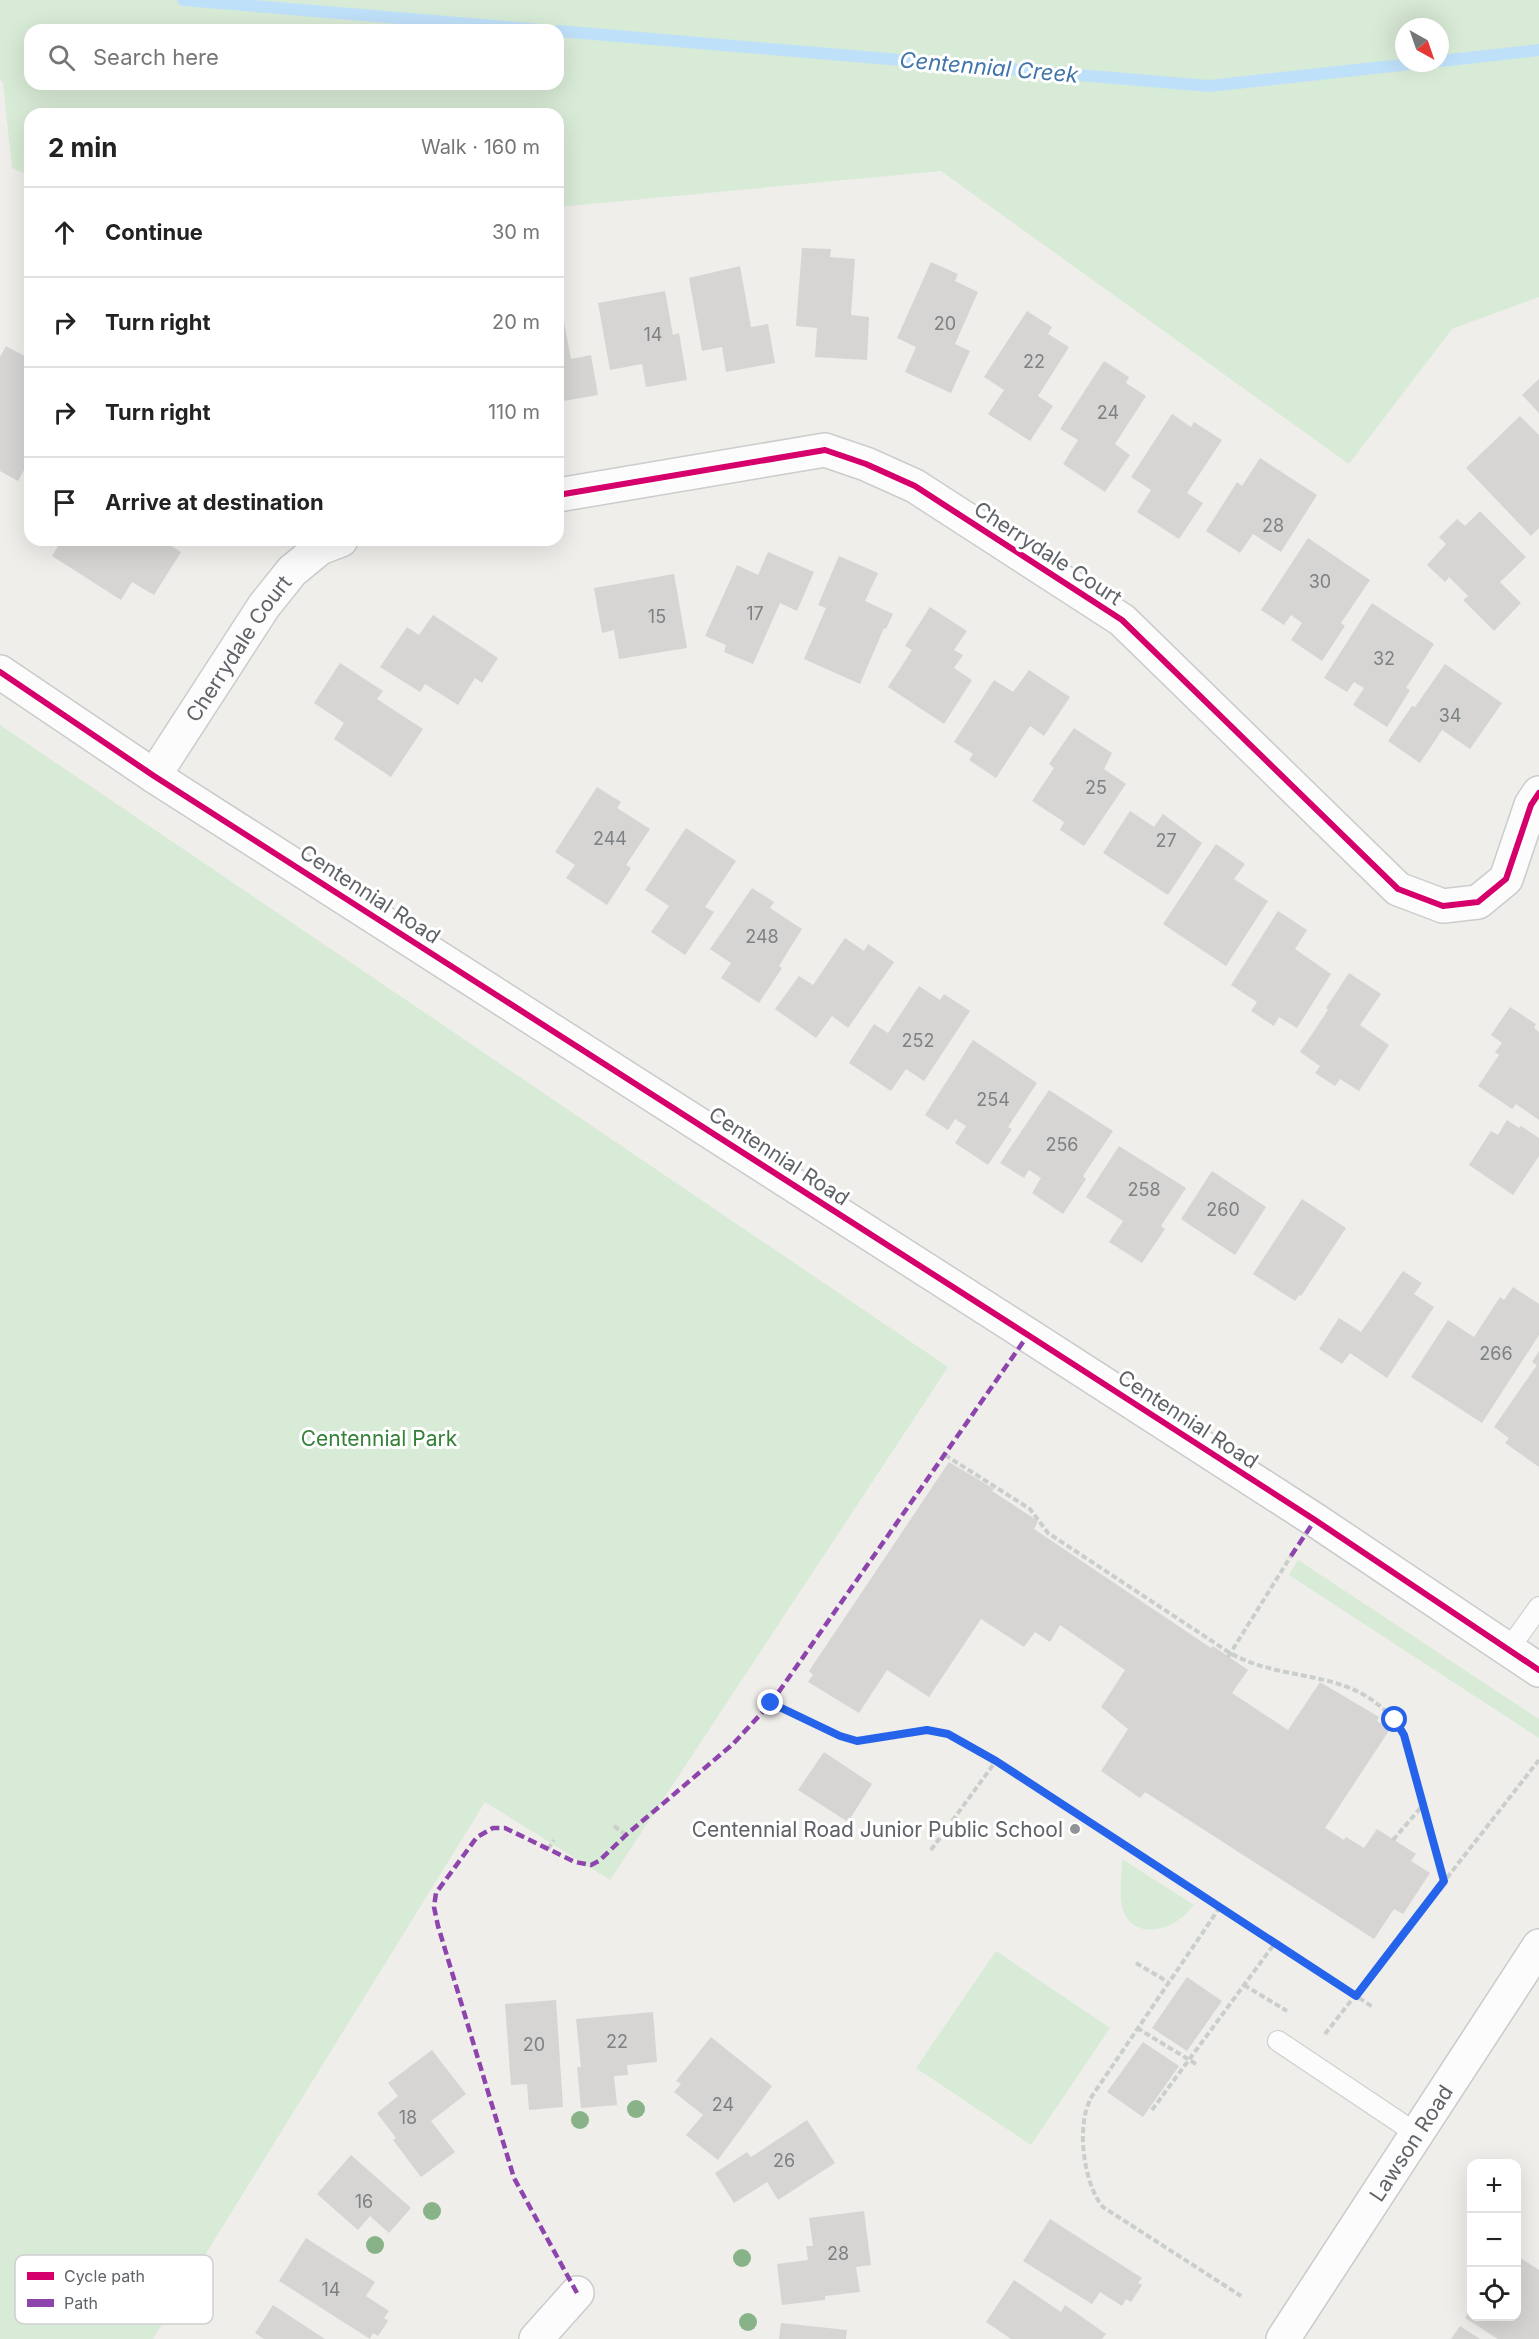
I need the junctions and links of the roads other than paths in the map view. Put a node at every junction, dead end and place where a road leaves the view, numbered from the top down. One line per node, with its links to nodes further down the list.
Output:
1 (564, 494): 5 (street, Cherrydale Court)
2 (325, 546): 4 (street, Cherrydale Court)
3 (0, 672): 4 (street, Centennial Road)
4 (154, 776): 7 (street, Centennial Road)
5 (1539, 793)
6 (1539, 1606): 7 (lane)
7 (1508, 1650): 8 (street, Centennial Road)
8 (1539, 1670)
9 (1539, 1946): 11 (street, Lawson Road)
10 (1278, 2041): 11 (lane)
11 (1417, 2134): 14 (street, Lawson Road)
12 (577, 2293): 13 (street)
13 (536, 2339)
14 (1283, 2339)

